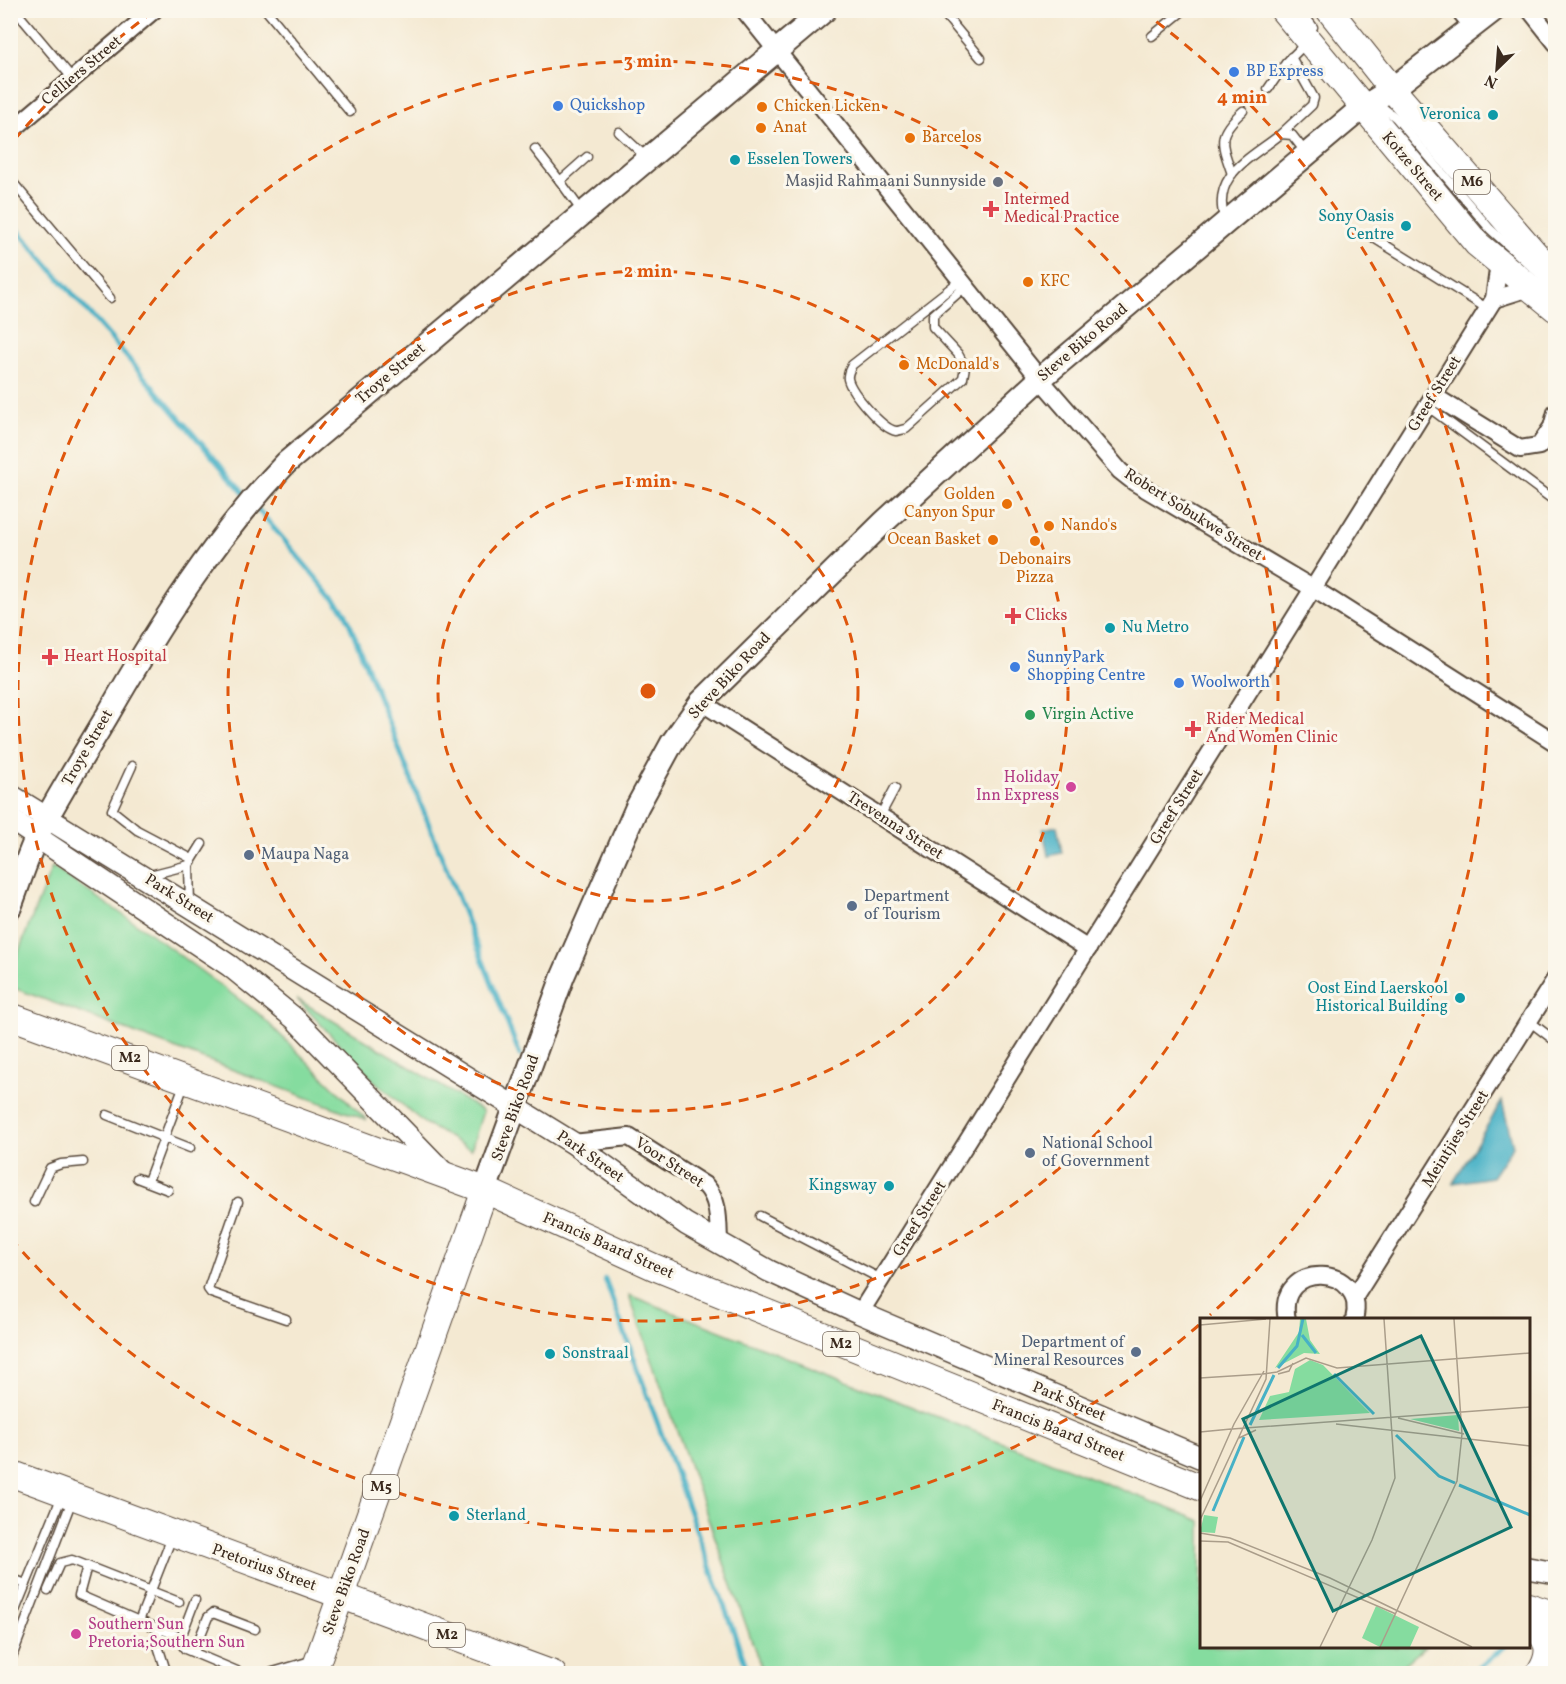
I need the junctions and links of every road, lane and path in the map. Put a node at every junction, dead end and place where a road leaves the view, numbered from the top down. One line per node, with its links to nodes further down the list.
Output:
1 (15, 10): 18 (lane)
2 (154, 10): 18 (street, Celliers Street)
3 (266, 10): 22 (lane)
4 (744, 10): 16 (street, Robert Sobukwe Street)
5 (825, 10): 16 (main road, Troye Street)
6 (941, 10): 17 (lane)
7 (1184, 10): 13 (lane)
8 (1283, 10): 14 (main road, Kotze Street / M6)
9 (1300, 10): 14 (lane, Kotze Street)
10 (1494, 10): 12 (main road, Steve Biko Road / M5)
11 (1530, 10): 15 (street)
12 (1466, 19): 20 (main road, Steve Biko Road / M5)
13 (1152, 36)
14 (1311, 36): 19 (lane); 20 (main road, Kotze Street / M6); 20 (main road, Kotze Street / M6); 25 (lane)
15 (1556, 44)
16 (777, 50): 29 (main road, Troye Street); 38 (street, Robert Sobukwe Street)
17 (981, 58)
18 (73, 79): 23 (street, Celliers Street)
19 (1268, 90)
20 (1375, 99): 27 (main road, Steve Biko Road / M5); 36 (main road, Kotze Street / M6); 37 (main road, Kotze Street / M6); 40 (lane, Kotze Street); 42 (lane, Kotze Street)
21 (1243, 111): 30 (lane)
22 (350, 112)
23 (10, 132)
24 (620, 132): 29 (lane)
25 (1281, 134): 27 (lane); 30 (lane)
26 (535, 149): 32 (lane)
27 (1307, 154): 34 (main road, Steve Biko Road / M5)
28 (587, 157): 32 (lane)
29 (648, 159): 33 (main road, Troye Street)
30 (1232, 174): 34 (lane)
31 (10, 179): 41 (lane)
32 (560, 181): 33 (lane)
33 (583, 213): 57 (main road, Troye Street)
34 (1225, 222): 45 (main road, Steve Biko Road / M5)
35 (1374, 238): 43 (lane)
36 (1499, 263): 39 (main road, Kotze Street / M6); 43 (street, Greef Street)
37 (1556, 272)
38 (963, 283): 38 (lane); 45 (street, Robert Sobukwe Street)
39 (1529, 288): 43 (street); 44 (main road, Kotze Street / M6)
40 (1556, 289)
41 (110, 298)
42 (1556, 300)
43 (1491, 304): 46 (street, Greef Street)
44 (1556, 309)
45 (1040, 379): 49 (street, Robert Sobukwe Street); 50 (main road, Steve Biko Road / M5)
46 (1430, 401): 47 (street); 48 (lane); 49 (street, Greef Street)
47 (1556, 412)
48 (1556, 502)
49 (1314, 589): 51 (street, Robert Sobukwe Street); 63 (street, Greef Street)
50 (702, 702): 55 (street, Trevenna Street); 69 (main road, Steve Biko Road / M5)
51 (1556, 743)
52 (132, 766): 59 (lane)
53 (895, 789): 55 (lane)
54 (10, 795): 57 (street, Park Street)
55 (880, 816): 63 (street, Trevenna Street)
56 (10, 819): 57 (street, Park Street)
57 (43, 827): 60 (street, Park Street); 62 (main road, Troye Street); 75 (street, Park Street)
58 (202, 844): 59 (lane)
59 (191, 862): 60 (lane); 61 (lane)
60 (144, 877): 61 (street, Park Street)
61 (190, 906): 69 (street, Park Street)
62 (10, 907)
63 (1088, 949): 84 (street, Greef Street)
64 (1556, 978): 66 (street, Meintjies Street)
65 (10, 1016): 68 (main road, Francis Baard Street / M2)
66 (1529, 1021): 67 (lane); 85 (street, Meintjies Street)
67 (1554, 1040)
68 (187, 1078): 71 (lane); 75 (main road, Francis Baard Street / M2)
69 (516, 1108): 72 (street, Park Street); 79 (main road, Steve Biko Road / M5)
70 (107, 1115): 71 (lane)
71 (166, 1137): 73 (lane); 77 (lane)
72 (573, 1143): 83 (street, Park Street); 83 (street, Voor Street)
73 (190, 1148)
74 (83, 1162): 80 (lane)
75 (446, 1175): 79 (main road, Francis Baard Street / M2)
76 (137, 1178): 77 (lane)
77 (148, 1181): 78 (lane)
78 (168, 1190)
79 (485, 1190): 92 (main road, Francis Baard Street / M2); 100 (main road, Steve Biko Road / M5)
80 (34, 1202)
81 (238, 1202): 89 (lane)
82 (760, 1216): 84 (lane)
83 (719, 1243): 86 (street, Park Street)
84 (881, 1279): 86 (street, Greef Street)
85 (1354, 1298): 87 (street); 88 (street)
86 (860, 1313): 90 (street, Park Street)
87 (1287, 1318)
88 (1354, 1318)
89 (286, 1319)
90 (1200, 1457)
91 (10, 1473): 93 (main road, Pretorius Street / M2)
92 (1200, 1487)
93 (68, 1494): 94 (main road, Pretorius Street / M2); 97 (lane); 112 (lane)
94 (174, 1534): 99 (lane); 100 (main road, Pretorius Street / M2)
95 (87, 1566): 98 (lane); 99 (lane); 105 (lane)
96 (10, 1578): 97 (lane)
97 (26, 1584): 106 (lane)
98 (48, 1590)
99 (150, 1591): 102 (lane); 105 (lane)
100 (342, 1597): 113 (main road, Steve Biko Road / M5); 117 (main road, Pretorius Street / M2)
101 (195, 1600): 110 (lane)
102 (179, 1602)
103 (1530, 1607): 104 (main road)
104 (1556, 1615)
105 (139, 1621): 107 (lane)
106 (10, 1623)
107 (159, 1629): 110 (lane); 115 (lane)
108 (255, 1629): 111 (lane)
109 (1538, 1632): 118 (main road)
110 (181, 1637): 111 (lane)
111 (194, 1652): 114 (lane)
112 (10, 1662)
113 (316, 1666): 116 (lane)
114 (237, 1671)
115 (167, 1674)
116 (266, 1674)
117 (553, 1674)
118 (1539, 1674)

